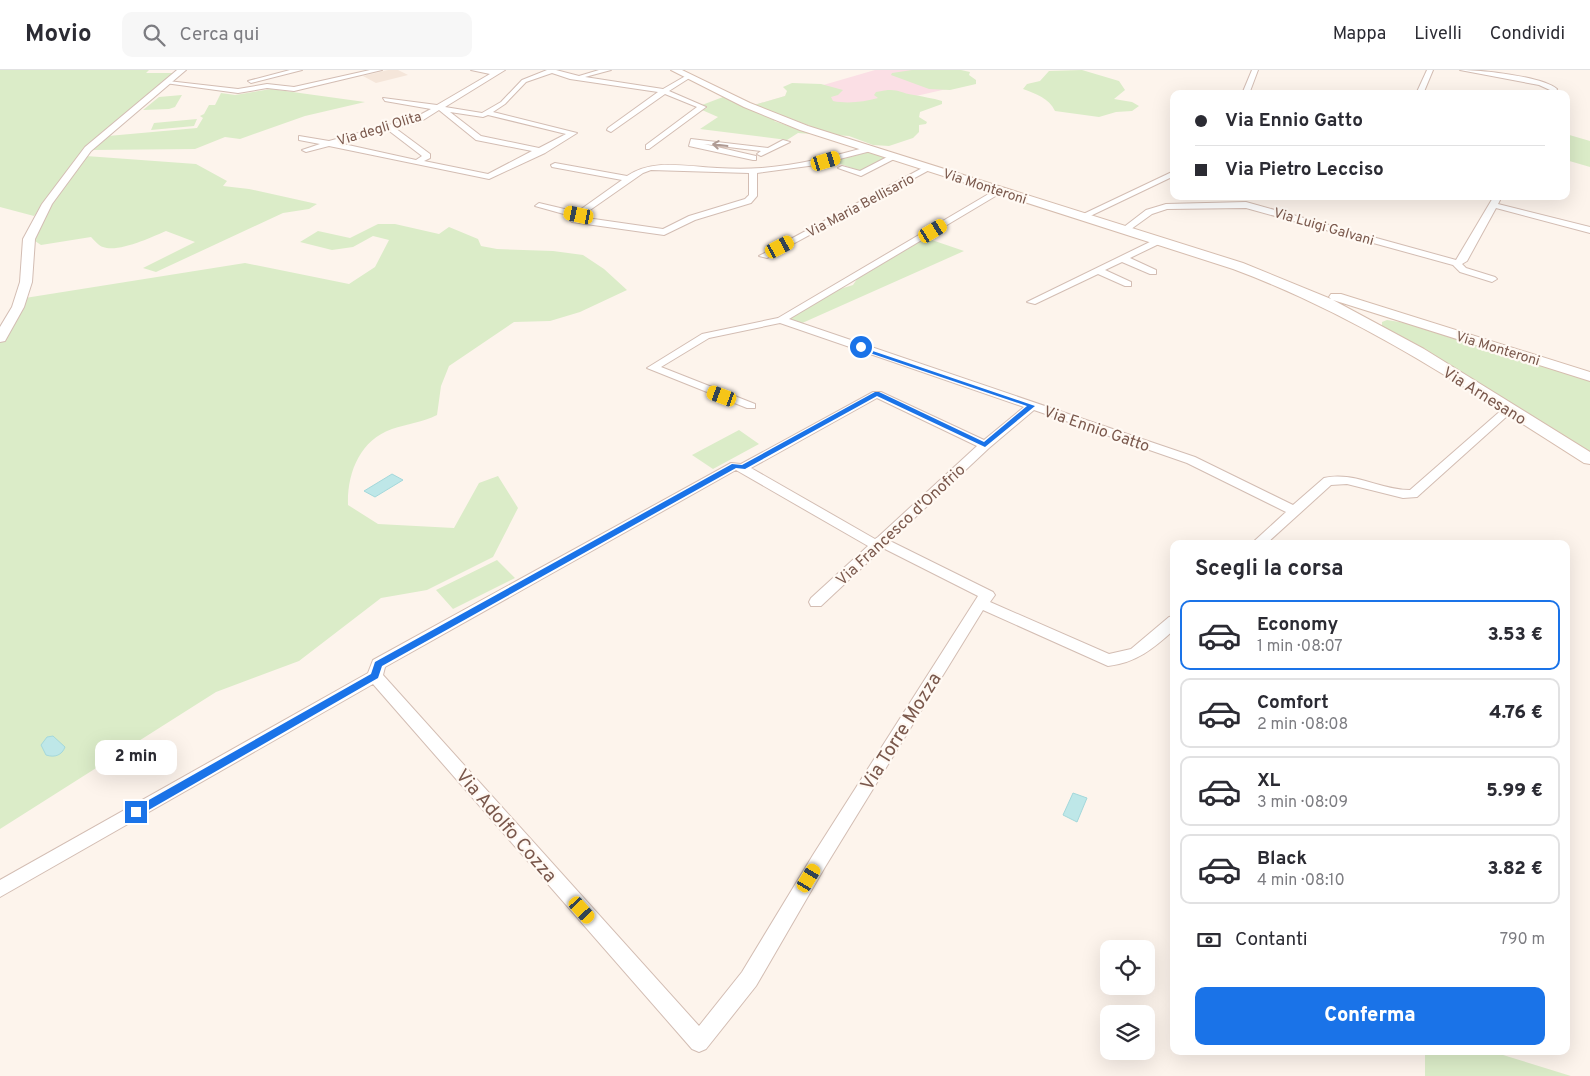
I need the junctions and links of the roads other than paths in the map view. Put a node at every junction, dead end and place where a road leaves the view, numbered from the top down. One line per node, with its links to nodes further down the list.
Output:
1 (182, 70): 16 (street)
2 (299, 70): 14 (street)
3 (379, 70): 12 (street)
4 (474, 70): 10 (street)
5 (550, 70): 13 (street); 25 (street)
6 (603, 70): 13 (street)
7 (1255, 70): 19 (street)
8 (1430, 70): 20 (street)
9 (1464, 70): 21 (street)
10 (499, 71): 24 (street, Via degli Olita)
11 (683, 72): 22 (street); 33 (main road, Via Monteroni)
12 (351, 76): 15 (street); 15 (street)
13 (574, 78): 22 (street)
14 (256, 80): 17 (street); 18 (street)
15 (334, 80): 17 (street)
16 (168, 82): 18 (street); 70 (street)
17 (267, 86): 18 (street)
18 (215, 89)
19 (1247, 90)
20 (1421, 90)
21 (1553, 90)
22 (664, 91): 28 (street); 32 (street)
23 (385, 99): 24 (street)
24 (440, 107): 25 (street); 27 (street, Via degli Olita); 36 (street)
25 (488, 114): 36 (street)
26 (377, 123): 27 (street)
27 (390, 127): 31 (street, Via degli Olita); 39 (street)
28 (611, 130)
29 (302, 138): 31 (street)
30 (786, 142): 35 (street)
31 (327, 144): 34 (street, Via degli Olita); 39 (street)
32 (649, 147)
33 (868, 149): 37 (main road, Via Monteroni); 43 (street)
34 (306, 150)
35 (769, 150): 38 (street); 38 (street, one-way to 38)
36 (542, 151): 39 (street)
37 (894, 157): 41 (street); 42 (main road, Via Monteroni)
38 (753, 158): 44 (street)
39 (418, 162)
40 (556, 165): 46 (street)
41 (842, 168)
42 (929, 168): 47 (main road, Via Monteroni); 56 (street, Via Maria Bellisario)
43 (753, 169): 44 (street); 51 (street)
44 (727, 171): 46 (street)
45 (1170, 175): 52 (street)
46 (630, 179): 51 (street)
47 (1000, 191): 52 (main road, Via Monteroni); 68 (street)
48 (1495, 200): 49 (street)
49 (1492, 204): 54 (street); 58 (street)
50 (539, 206): 51 (street)
51 (579, 215)
52 (1082, 217): 53 (main road, Via Monteroni)
53 (1124, 230): 55 (main road, Via Monteroni); 58 (street, Via Luigi Galvani)
54 (1590, 230)
55 (1158, 241): 57 (street); 63 (main road, Via Monteroni)
56 (764, 256)
57 (1121, 258): 59 (street); 60 (street)
58 (1457, 263): 61 (street, Via Luigi Galvani)
59 (1097, 270): 62 (street); 64 (street)
60 (1153, 272)
61 (1492, 279)
62 (1128, 284)
63 (1301, 289): 65 (main road, Via Monteroni); 66 (main road, Via Monteroni)
64 (1032, 302)
65 (1371, 307): 66 (main road); 67 (main road, Via Monteroni)
66 (1349, 312): 67 (main road, Via Monteroni); 69 (main road, Via Monteroni)
67 (1403, 319): 69 (main road); 71 (main road, Via Monteroni)
68 (781, 320): 72 (street); 73 (street, Via Ennio Gatto)
69 (1381, 330): 74 (main road, Via Arnesano)
70 (0, 338)
71 (1590, 377)
72 (751, 406)
73 (1032, 406): 75 (street, Via Francesco d'Onofrio); 78 (street, Via Ennio Gatto)
74 (1509, 409): 76 (main road, Via Arnesano); 78 (street)
75 (985, 445): 77 (street); 80 (street, Via Francesco d'Onofrio)
76 (1590, 459)
77 (742, 468): 80 (street); 84 (street)
78 (1294, 511): 79 (street)
79 (1262, 540)
80 (878, 543): 81 (street, Via Francesco d'Onofrio); 82 (street)
81 (816, 602)
82 (980, 603): 83 (street); 86 (street, Via Torre Mozza)
83 (1170, 624)
84 (375, 676): 85 (street); 86 (street, Via Adolfo Cozza)
85 (0, 889)
86 (699, 1042)

